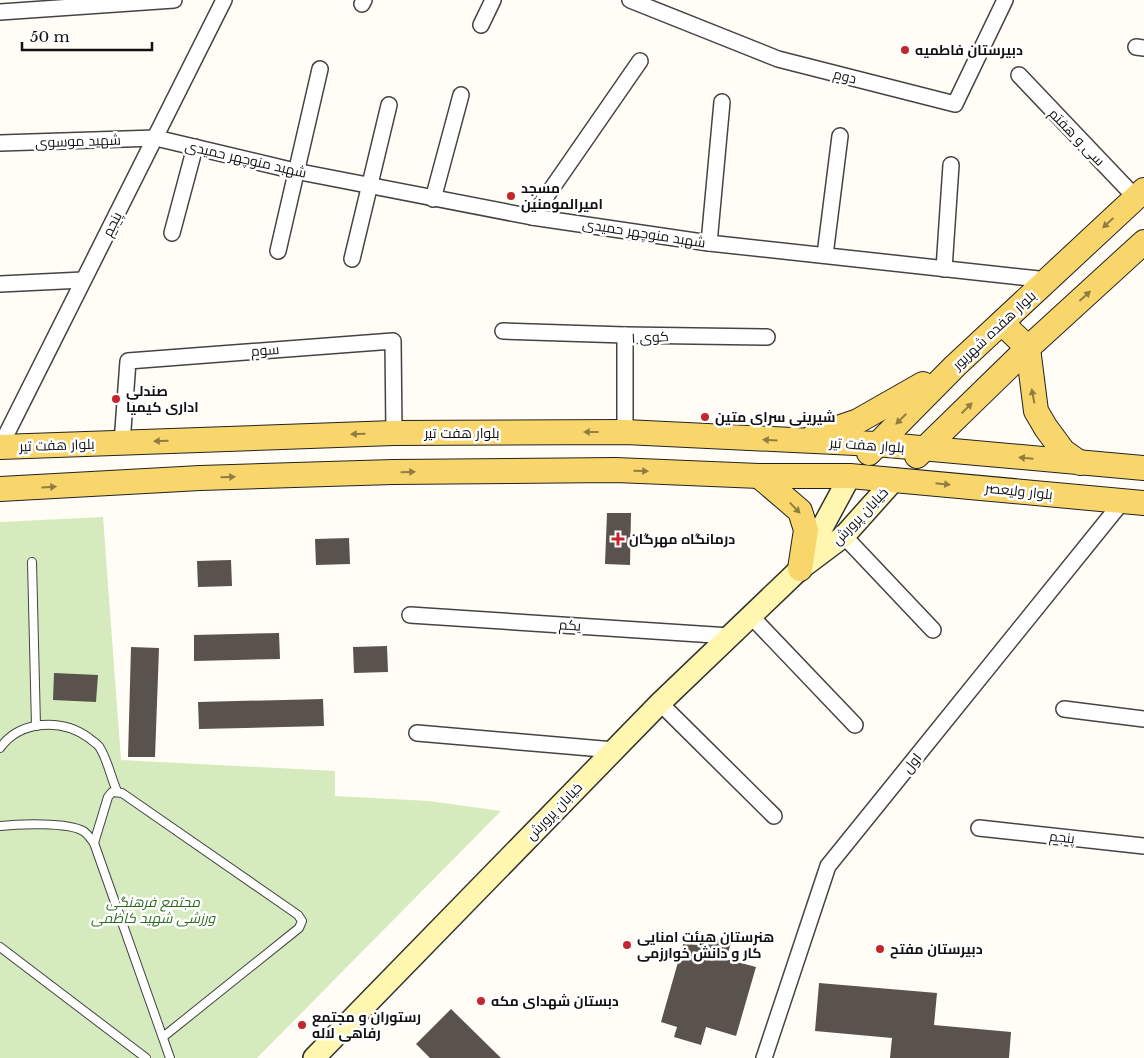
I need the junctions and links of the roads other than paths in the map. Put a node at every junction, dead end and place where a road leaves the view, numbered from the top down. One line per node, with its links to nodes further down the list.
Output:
1 (174, 0): 6 (street)
2 (224, 0): 15 (street, پنجم)
3 (493, 0): 7 (street)
4 (630, 0): 5 (street, دوم)
5 (1005, 0)
6 (0, 12)
7 (481, 25)
8 (640, 61): 23 (street)
9 (320, 69): 19 (street)
10 (1019, 75): 21 (street, سی و هفتم)
11 (461, 95): 22 (street)
12 (722, 102): 26 (street)
13 (389, 105): 20 (street)
14 (840, 136): 28 (street)
15 (156, 138): 16 (street, شهید موسوی); 17 (street, شهبد منوچهر حمیدی); 31 (street, پنجم)
16 (0, 143)
17 (195, 147): 19 (street, شهبد منوچهر حمیدی); 24 (street)
18 (951, 165): 30 (street)
19 (295, 172): 20 (street, شهبد منوچهر حمیدی); 27 (street)
20 (370, 186): 22 (street, شهبد منوچهر حمیدی); 29 (street)
21 (1140, 194): 32 (main road, بلوار هفده شهریور, one-way to 32)
22 (432, 199): 23 (street, شهبد منوچهر حمیدی)
23 (532, 216): 26 (street, شهبد منوچهر حمیدی)
24 (172, 233)
25 (1144, 242): 38 (main road, one-way to 25)
26 (709, 243): 28 (street, شهبد منوچهر حمیدی)
27 (278, 251)
28 (825, 255): 30 (street, شهبد منوچهر حمیدی)
29 (352, 259)
30 (944, 269): 32 (street, شهبد منوچهر حمیدی)
31 (84, 280): 33 (street); 46 (street, پنجم)
32 (1048, 280): 34 (main road, بلوار هفده شهریور)
33 (0, 284)
34 (1002, 323): 38 (main road); 39 (main road, بلوار هفده شهریور)
35 (503, 331): 36 (street)
36 (625, 335): 37 (street, کوی ۱); 40 (street, کوی ۱)
37 (767, 337)
38 (1028, 348): 47 (main road, one-way to 38); 48 (main road, one-way to 38)
39 (955, 366): 43 (main road); 45 (main road, بلوار هفده شهریور, one-way to 45)
40 (625, 432): 41 (main road, بلوار هفت تیر, one-way to 41); 43 (main road, بلوار هفت تیر, one-way to 40)
41 (394, 433): 42 (main road, بلوار هفت تیر, one-way to 42); 44 (street, سوم)
42 (198, 440): 44 (main road, بلوار هفت تیر, one-way to 44); 52 (main road)
43 (800, 441): 45 (main road, بلوار هفت تیر)
44 (122, 442): 46 (main road, بلوار هفت تیر)
45 (876, 444): 47 (main road, بلوار هفت تیر); 51 (main road, بلوار هفده شهریور)
46 (0, 448)
47 (924, 450): 48 (main road, one-way to 47); 53 (main road)
48 (1080, 463): 49 (main road)
49 (1144, 468)
50 (758, 476): 51 (main road); 52 (main road, one-way to 50); 58 (main road, one-way to 58)
51 (850, 476): 53 (main road); 58 (street, خیابان پرورش)
52 (200, 478): 54 (main road, one-way to 52)
53 (895, 479): 55 (main road, بلوار ولیعصر, one-way to 55); 56 (street, خیابان پرورش)
54 (0, 489)
55 (1133, 502): 82 (street, اول)
56 (844, 536): 58 (street, خیابان پرورش); 61 (street)
57 (32, 562): 67 (lane)
58 (800, 569): 60 (street, خیابان پرورش)
59 (410, 615): 62 (street, یکم)
60 (751, 616): 62 (street, خیابان پرورش); 66 (street)
61 (933, 630)
62 (730, 636): 63 (street, خیابان پرورش)
63 (660, 703): 70 (street, خیابان پرورش); 72 (street)
64 (1064, 709): 65 (street)
65 (1144, 719)
66 (855, 725)
67 (36, 726): 69 (lane); 71 (lane)
68 (417, 733): 70 (street)
69 (0, 748)
70 (614, 750): 81 (street, خیابان پرورش)
71 (117, 791): 75 (lane); 78 (lane)
72 (774, 816)
73 (0, 826): 75 (lane)
74 (979, 828): 76 (street, پنجم)
75 (94, 843): 78 (lane)
76 (1144, 846)
77 (0, 948): 79 (lane)
78 (163, 1037): 80 (lane)
79 (146, 1058)
80 (170, 1058)
81 (314, 1058)
82 (764, 1058)

